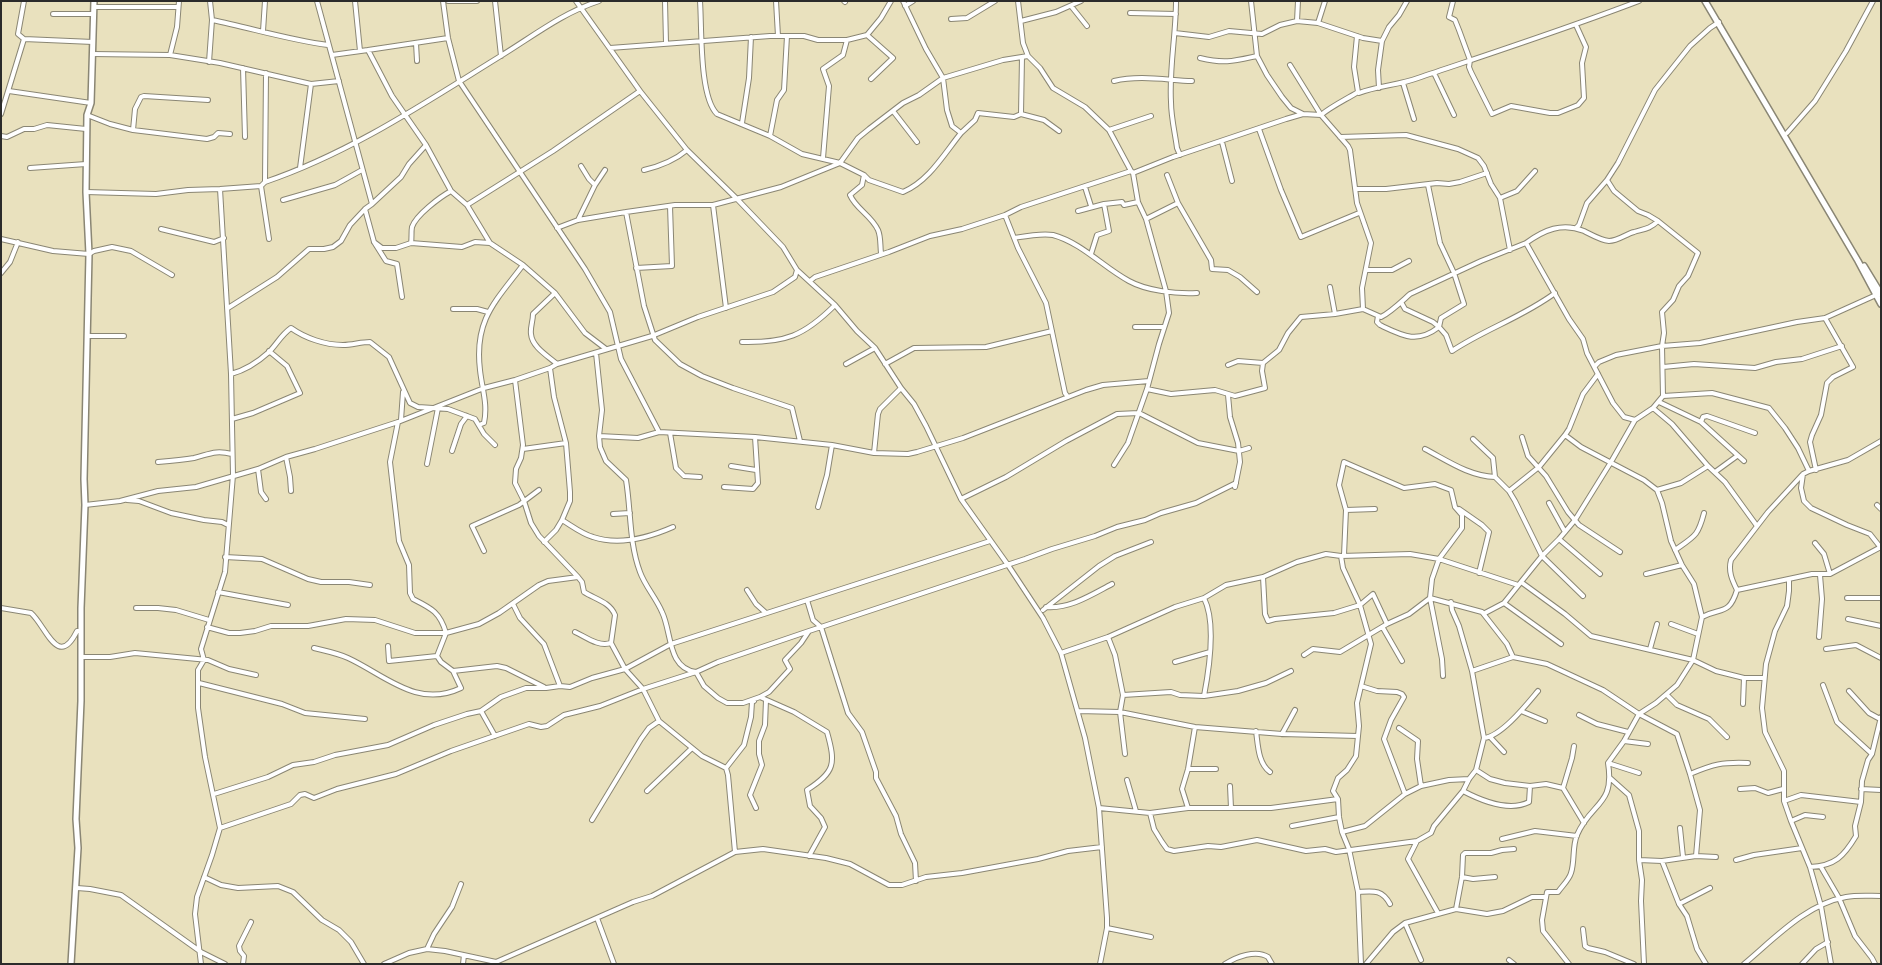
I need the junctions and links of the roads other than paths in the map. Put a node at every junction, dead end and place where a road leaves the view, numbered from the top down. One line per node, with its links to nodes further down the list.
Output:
1 (24, 1): 58 (street)
2 (179, 1): 35 (street)
3 (210, 1): 42 (street)
4 (266, 1): 49 (street)
5 (317, 1): 65 (street)
6 (355, 1): 68 (street)
7 (443, 1): 57 (street)
8 (448, 1): 9 (street)
9 (477, 1)
10 (495, 1): 72 (street)
11 (576, 1): 36 (street)
12 (599, 1): 36 (street)
13 (665, 1): 64 (street)
14 (700, 1): 60 (street)
15 (776, 1): 53 (street)
16 (891, 1): 52 (street)
17 (903, 1): 33 (street)
18 (913, 1): 33 (street)
19 (995, 1): 41 (street)
20 (1018, 1): 43 (street)
21 (1081, 1): 34 (street)
22 (1176, 1): 40 (street)
23 (1251, 1): 51 (street)
24 (1298, 1): 44 (street)
25 (1325, 1): 46 (street)
26 (1407, 1): 62 (street)
27 (1453, 1): 77 (street)
28 (1639, 1): 47 (street)
29 (1705, 1): 45 (street)
30 (1709, 1): 118 (street)
31 (1873, 1): 118 (street)
32 (94, 4): 35 (street); 39 (street)
33 (905, 6): 84 (street)
34 (1072, 6): 43 (street); 48 (street)
35 (178, 7): 70 (street)
36 (582, 7): 66 (street); 72 (street)
37 (1130, 13): 40 (street)
38 (53, 14): 39 (street)
39 (94, 14): 61 (street)
40 (1176, 14): 50 (street)
41 (952, 19)
42 (212, 20): 49 (street); 79 (street)
43 (1021, 21): 73 (street)
44 (1297, 21): 46 (street); 51 (street)
45 (1719, 22): 148 (street); 207 (street)
46 (1318, 23): 55 (street)
47 (1576, 25): 77 (street); 77 (street)
48 (1087, 26)
49 (263, 31): 65 (street)
50 (1175, 33): 51 (street); 86 (street)
51 (1254, 33): 74 (street)
52 (867, 35): 59 (street); 85 (street)
53 (778, 36): 54 (street); 56 (street)
54 (787, 36): 59 (street); 121 (street)
55 (1356, 36): 62 (street); 96 (street)
56 (751, 37): 60 (street); 111 (street)
57 (448, 38): 63 (street); 88 (street)
58 (24, 39): 61 (street); 94 (street)
59 (847, 40): 132 (street)
60 (703, 41): 64 (street); 111 (street)
61 (93, 42): 69 (street)
62 (1382, 42): 93 (street)
63 (416, 43): 67 (street); 78 (street)
64 (666, 43): 66 (street)
65 (328, 45): 71 (street)
66 (610, 48): 95 (street)
67 (368, 50): 68 (street); 107 (street)
68 (360, 51): 71 (street)
69 (92, 54): 70 (street); 98 (street)
70 (170, 55): 79 (street)
71 (332, 56): 87 (street)
72 (501, 56): 88 (street)
73 (1028, 56): 75 (street); 115 (street)
74 (1257, 56): 76 (street); 99 (street)
75 (1022, 57): 84 (street); 102 (street)
76 (1200, 58)
77 (1470, 60): 83 (street)
78 (417, 61)
79 (209, 62): 81 (street)
80 (1290, 65): 105 (street)
81 (244, 68): 82 (street); 122 (street)
82 (266, 73): 92 (street); 149 (street)
83 (1434, 73): 91 (street); 106 (street)
84 (943, 78): 100 (street); 117 (street)
85 (871, 79)
86 (1171, 80): 89 (street); 90 (street); 128 (street)
87 (339, 81): 92 (street); 126 (street)
88 (459, 81): 107 (street); 142 (street)
89 (1114, 81)
90 (1192, 81)
91 (1404, 83): 93 (street); 110 (street)
92 (311, 84): 137 (street)
93 (1378, 88): 96 (street)
94 (9, 91): 98 (street); 101 (street)
95 (640, 91): 129 (street); 142 (street)
96 (1358, 92): 105 (street)
97 (208, 100): 114 (street)
98 (91, 103): 104 (street)
99 (1291, 108): 103 (street); 109 (street)
100 (893, 111): 124 (street); 133 (street)
101 (1, 114)
102 (1021, 114): 116 (street); 117 (street)
103 (1303, 114): 105 (street); 109 (street)
104 (87, 115): 113 (street); 114 (street)
105 (1321, 115): 123 (street)
106 (1454, 115)
107 (405, 116): 126 (street); 127 (street)
108 (1151, 116): 115 (street)
109 (1286, 119): 112 (street)
110 (1414, 119)
111 (742, 123): 121 (street)
112 (1259, 129): 125 (street); 171 (street)
113 (86, 130): 120 (street); 134 (street)
114 (133, 130): 119 (street)
115 (1109, 130): 143 (street)
116 (1059, 131)
117 (961, 133): 145 (street)
118 (1787, 133): 207 (street)
119 (230, 134)
120 (1, 136)
121 (770, 136): 132 (street)
122 (245, 137)
123 (1340, 137): 144 (street); 154 (street)
124 (917, 142)
125 (1222, 142): 130 (street); 147 (street)
126 (355, 144): 137 (street); 138 (street)
127 (426, 145): 155 (street); 162 (street)
128 (1177, 148): 130 (street); 131 (street)
129 (687, 150): 140 (street); 159 (street)
130 (1180, 155): 131 (street)
131 (1173, 157): 143 (street)
132 (823, 158): 133 (street)
133 (840, 163): 145 (street); 159 (street)
134 (86, 164): 136 (street); 156 (street)
135 (580, 166): 150 (street)
136 (30, 168)
137 (300, 168): 149 (street)
138 (362, 170): 158 (street); 162 (street)
139 (604, 170): 150 (street)
140 (644, 170)
141 (1535, 171): 157 (street)
142 (519, 172): 165 (street); 176 (street)
143 (1132, 172): 152 (street); 160 (street)
144 (1487, 173): 151 (street); 157 (street)
145 (864, 175): 189 (street)
146 (1167, 175): 161 (street)
147 (1232, 180)
148 (1607, 180): 175 (street); 177 (street)
149 (263, 184): 153 (street); 182 (street)
150 (595, 184): 174 (street)
151 (1428, 185): 154 (street); 197 (street)
152 (1085, 187): 167 (street); 172 (street)
153 (220, 189): 156 (street); 179 (street)
154 (1356, 189): 171 (street)
155 (450, 191): 165 (street); 187 (street)
156 (86, 192): 190 (street)
157 (1500, 198): 188 (street)
158 (283, 200)
159 (738, 200): 164 (street); 195 (street)
160 (1138, 202): 163 (street); 173 (street)
161 (1178, 203): 173 (street); 203 (street)
162 (372, 204): 168 (street)
163 (1104, 204): 167 (street); 191 (street)
164 (714, 205): 166 (street); 213 (street)
165 (467, 206): 185 (street)
166 (670, 206): 170 (street); 194 (street)
167 (1091, 206): 169 (street)
168 (365, 209): 184 (street); 212 (street)
169 (1078, 211)
170 (626, 212): 174 (street); 194 (street)
171 (1359, 213): 196 (street)
172 (1005, 215): 180 (street); 189 (street)
173 (1146, 219): 202 (street)
174 (578, 220): 176 (street)
175 (1658, 221): 177 (street); 229 (street)
176 (557, 228): 228 (street)
177 (1576, 228): 186 (street)
178 (162, 229): 179 (street)
179 (224, 238): 212 (street)
180 (1014, 238): 191 (street); 223 (street)
181 (1, 239): 183 (street)
182 (268, 239)
183 (18, 242): 190 (street); 198 (street)
184 (374, 242): 187 (street); 208 (street)
185 (490, 243): 187 (street); 193 (street)
186 (1526, 243): 188 (street); 206 (street)
187 (411, 244)
188 (1510, 250): 197 (street)
189 (881, 253): 200 (street)
190 (88, 254): 199 (street); 224 (street)
191 (1091, 254): 202 (street)
192 (1409, 261): 196 (street)
193 (523, 264): 204 (street); 216 (street)
194 (636, 268): 226 (street)
195 (797, 270): 200 (street); 213 (street)
196 (1366, 270): 215 (street)
197 (1454, 273): 209 (street); 222 (street)
198 (1, 274)
199 (172, 275)
200 (810, 281): 211 (street)
201 (1330, 287): 217 (street)
202 (1166, 291): 205 (street); 221 (street)
203 (1257, 292)
204 (555, 293): 232 (street); 236 (street)
205 (1197, 293)
206 (1555, 293): 222 (street); 240 (street)
207 (1878, 294): 210 (street); 219 (street)
208 (402, 297)
209 (1401, 302): 218 (street); 222 (street)
210 (1881, 304)
211 (835, 305): 227 (street); 231 (street)
212 (228, 308): 243 (street)
213 (726, 308): 226 (street)
214 (453, 309): 216 (street)
215 (1363, 309): 217 (street); 218 (street)
216 (488, 312): 247 (street)
217 (1335, 314): 235 (street)
218 (1378, 316): 222 (street)
219 (1825, 318): 229 (street); 230 (street)
220 (1135, 327): 221 (street)
221 (1164, 327): 246 (street)
222 (1439, 327)
223 (1052, 331): 238 (street); 253 (street)
224 (87, 336): 225 (street); 314 (street)
225 (124, 336)
226 (652, 336): 228 (street); 272 (street)
227 (742, 342)
228 (618, 346): 232 (street); 264 (street)
229 (1662, 346): 240 (street); 241 (street)
230 (1842, 346): 241 (street); 297 (street)
231 (874, 348): 237 (street); 238 (street)
232 (606, 349): 234 (street)
233 (269, 351): 243 (street); 250 (street); 259 (street)
234 (596, 353): 236 (street); 267 (street)
235 (1263, 363): 239 (street); 251 (street)
236 (557, 364): 242 (street)
237 (846, 364)
238 (885, 364): 248 (street)
239 (1228, 366)
240 (1596, 367): 244 (street)
241 (1663, 367): 252 (street)
242 (550, 368): 245 (street); 274 (street)
243 (231, 374): 259 (street)
244 (1598, 374): 260 (street); 269 (street)
245 (515, 380): 247 (street); 279 (street)
246 (1149, 381): 249 (street); 253 (street)
247 (484, 388): 255 (street); 263 (street)
248 (901, 388): 277 (street); 283 (street)
249 (1146, 389): 251 (street); 257 (street)
250 (403, 392): 255 (street); 261 (street)
251 (1228, 395): 282 (street)
252 (1663, 396): 254 (street); 298 (street)
253 (1068, 397): 277 (street)
254 (1659, 402): 256 (street); 262 (street)
255 (438, 408): 258 (street); 261 (street); 290 (street)
256 (1653, 408): 260 (street); 293 (street)
257 (1139, 413): 282 (street); 291 (street); 310 (street)
258 (467, 416): 263 (street); 281 (street)
259 (232, 418): 284 (street)
260 (1635, 420): 289 (street)
261 (400, 421): 285 (street); 391 (street)
262 (1701, 422): 266 (street); 286 (street)
263 (479, 425): 275 (street)
264 (659, 432): 265 (street); 267 (street)
265 (670, 432): 268 (street); 303 (street)
266 (1754, 433)
267 (599, 436): 322 (street)
268 (755, 436): 272 (street); 296 (street)
269 (1564, 436): 289 (street); 294 (street)
270 (1522, 437): 294 (street)
271 (1473, 440): 302 (street)
272 (800, 441): 276 (street)
273 (1881, 441): 297 (street)
274 (566, 443): 279 (street); 324 (street)
275 (495, 445)
276 (832, 446): 283 (street); 317 (street)
277 (934, 447): 283 (street); 310 (street)
278 (1249, 448): 282 (street)
279 (523, 449): 312 (street)
280 (1425, 449): 302 (street)
281 (452, 451)
282 (1239, 451): 344 (street)
283 (874, 453)
284 (232, 454): 288 (street); 301 (street)
285 (286, 456): 295 (street); 307 (street)
286 (1737, 456): 287 (street); 299 (street)
287 (1744, 461)
288 (158, 462)
289 (1611, 462): 306 (street); 325 (street)
290 (427, 464)
291 (1114, 465)
292 (731, 466): 296 (street)
293 (1708, 466): 299 (street); 306 (street)
294 (1539, 467): 308 (street); 325 (street)
295 (258, 469): 301 (street); 309 (street)
296 (756, 470): 304 (street)
297 (1816, 470): 298 (street)
298 (1809, 471): 300 (street)
299 (1715, 472): 327 (street)
300 (1803, 474): 327 (street); 336 (street)
301 (233, 475): 311 (street); 326 (street)
302 (1495, 476): 308 (street)
303 (700, 477)
304 (724, 487)
305 (539, 490): 312 (street)
306 (1657, 490): 337 (street)
307 (291, 491)
308 (1509, 491): 341 (street)
309 (266, 499)
310 (961, 499): 332 (street)
311 (120, 501): 314 (street); 326 (street)
312 (524, 501): 333 (street); 338 (street)
313 (1549, 503): 329 (street)
314 (86, 505): 388 (street)
315 (1877, 505): 319 (street)
316 (1455, 507): 320 (street); 343 (street); 346 (street)
317 (818, 508)
318 (1375, 509): 320 (street)
319 (1881, 509)
320 (1346, 510): 340 (street)
321 (1704, 512): 337 (street)
322 (630, 513): 323 (street); 331 (street)
323 (613, 514)
324 (562, 520): 331 (street); 333 (street)
325 (1575, 520): 329 (street); 339 (street)
326 (228, 525): 342 (street)
327 (1757, 526): 358 (street)
328 (673, 527): 331 (street)
329 (1564, 532): 330 (street)
330 (1559, 539): 341 (street); 347 (street)
331 (633, 540): 397 (street)
332 (990, 541): 344 (street); 365 (street)
333 (544, 542): 351 (street)
334 (1151, 542): 374 (street)
335 (1815, 543): 349 (street)
336 (1881, 548): 349 (street)
337 (1675, 550): 345 (street)
338 (484, 551)
339 (1620, 552)
340 (1342, 556): 343 (street); 352 (street); 371 (street)
341 (1542, 556): 355 (street); 360 (street)
342 (225, 557): 356 (street); 359 (street)
343 (1440, 559): 346 (street); 362 (street)
344 (1008, 565): 367 (street); 386 (street)
345 (1682, 565): 348 (street); 377 (street)
346 (1479, 573): 355 (street)
347 (1600, 574)
348 (1646, 574)
349 (1830, 574): 350 (street)
350 (1820, 575): 353 (street); 395 (street)
351 (578, 577): 369 (street); 396 (street)
352 (1263, 577): 361 (street); 371 (street)
353 (1789, 580): 358 (street); 422 (street)
354 (1112, 584): 374 (street)
355 (1519, 584): 368 (street); 401 (street)
356 (370, 585)
357 (747, 590): 375 (street)
358 (1738, 590): 377 (street)
359 (218, 592): 370 (street); 380 (street)
360 (1583, 596)
361 (1204, 598): 394 (street); 403 (street)
362 (1430, 598): 366 (street); 381 (street); 420 (street)
363 (1848, 598): 364 (street)
364 (1881, 598)
365 (807, 600): 375 (street); 386 (street)
366 (1451, 602): 376 (street); 417 (street)
367 (1034, 603): 374 (street); 378 (street)
368 (1504, 603): 376 (street); 398 (street)
369 (512, 604): 391 (street); 425 (street)
370 (288, 605)
371 (1360, 605): 381 (street); 393 (street)
372 (1, 608): 388 (street)
373 (136, 608): 380 (street)
374 (1044, 609): 378 (street)
375 (766, 613): 397 (street)
376 (1485, 613): 408 (street)
377 (1702, 617): 392 (street)
378 (1043, 618): 404 (street)
379 (1848, 619): 384 (street)
380 (210, 620): 385 (street)
381 (1388, 624): 387 (street)
382 (1657, 624): 401 (street)
383 (1671, 624): 392 (street)
384 (1881, 626)
385 (207, 627): 391 (street); 410 (street)
386 (821, 627): 389 (street); 527 (street)
387 (1383, 628): 393 (street); 411 (street)
388 (81, 630): 407 (street)
389 (808, 631): 418 (street); 434 (street)
390 (575, 632): 396 (street)
391 (446, 633): 406 (street)
392 (1698, 634): 412 (street)
393 (1370, 635): 405 (street); 426 (street)
394 (1108, 637): 404 (street); 431 (street)
395 (1819, 637)
396 (611, 642): 414 (street)
397 (671, 644): 414 (street); 418 (street)
398 (1561, 644)
399 (388, 646): 406 (street)
400 (314, 648): 415 (street)
401 (1650, 649): 412 (street)
402 (1826, 649): 409 (street)
403 (1210, 652): 413 (street); 433 (street)
404 (1062, 653): 437 (street)
405 (1304, 655)
406 (437, 656): 415 (street)
407 (81, 657): 410 (street); 529 (street)
408 (1512, 657): 417 (street); 442 (street)
409 (1881, 658)
410 (204, 660): 419 (street); 423 (street)
411 (1402, 660)
412 (1693, 660): 421 (street); 432 (street)
413 (1176, 662)
414 (625, 669): 425 (street); 428 (street)
415 (453, 671): 427 (street)
416 (1291, 671): 433 (street)
417 (1472, 671): 456 (street)
418 (696, 672): 428 (street); 434 (street)
419 (256, 675)
420 (1443, 676)
421 (1744, 678): 422 (street); 436 (street)
422 (1764, 678): 482 (street)
423 (199, 683): 445 (street); 487 (street)
424 (1823, 685): 464 (street)
425 (560, 686): 427 (street)
426 (1361, 686): 454 (street); 488 (street)
427 (546, 688): 439 (street)
428 (643, 688): 447 (street); 453 (street)
429 (1538, 690): 440 (street)
430 (1849, 691): 444 (street)
431 (1123, 695): 433 (street); 441 (street)
432 (1667, 695): 442 (street); 455 (street)
433 (1204, 696)
434 (760, 697): 435 (street); 467 (street)
435 (766, 700): 492 (street); 515 (street)
436 (1744, 704)
437 (1078, 710): 441 (street); 493 (street)
438 (1295, 710): 452 (street)
439 (481, 711): 453 (street); 487 (street)
440 (1521, 711): 446 (street); 457 (street)
441 (1120, 712): 448 (street); 463 (street)
442 (1639, 714): 451 (street); 473 (street)
443 (1579, 715): 451 (street)
444 (1880, 718): 464 (street)
445 (365, 719)
446 (1545, 720)
447 (659, 721): 461 (street); 500 (street)
448 (1195, 727): 450 (street); 468 (street)
449 (1399, 728): 478 (street)
450 (1256, 731): 452 (street); 471 (street)
451 (1628, 732): 458 (street)
452 (1282, 734): 454 (street)
453 (495, 736): 504 (street)
454 (1358, 736): 489 (street)
455 (1727, 737)
456 (1484, 738): 457 (street); 470 (street)
457 (1491, 738): 462 (street)
458 (1624, 741): 459 (street); 465 (street)
459 (1648, 744)
460 (1574, 746): 480 (street)
461 (692, 748): 467 (street); 485 (street)
462 (1504, 752)
463 (1125, 754)
464 (1872, 754): 483 (street)
465 (1608, 763): 472 (street); 474 (street)
466 (1748, 764): 473 (street)
467 (726, 768): 514 (street)
468 (1188, 769): 469 (street); 494 (street)
469 (1216, 769)
470 (1476, 770): 475 (street); 479 (street)
471 (1270, 772)
472 (1639, 772)
473 (1690, 774): 516 (street)
474 (1610, 778): 502 (street); 519 (street)
475 (1469, 779): 478 (street); 486 (street)
476 (1127, 780): 496 (street)
477 (1230, 786): 495 (street)
478 (1421, 786): 488 (street)
479 (1530, 786): 480 (street); 486 (street)
480 (1563, 788): 502 (street)
481 (1740, 789): 482 (street)
482 (1783, 789): 490 (street)
483 (1861, 789): 484 (street); 491 (street)
484 (1881, 790)
485 (647, 791)
486 (1463, 791): 509 (street)
487 (214, 794): 504 (street)
488 (1405, 794): 506 (street)
489 (1338, 799): 495 (street); 498 (street)
490 (1784, 801): 491 (street); 501 (street)
491 (1861, 802): 523 (street)
492 (756, 808)
493 (1098, 808): 496 (street); 510 (street)
494 (1188, 808): 495 (street); 497 (street)
495 (1231, 808)
496 (1136, 811): 497 (street)
497 (1150, 813): 512 (street)
498 (1339, 817): 503 (street); 506 (street)
499 (1823, 817): 501 (street)
500 (592, 820)
501 (1790, 821): 511 (street)
502 (1584, 822): 507 (street)
503 (1292, 826)
504 (220, 828): 524 (street)
505 (1680, 828): 517 (street)
506 (1342, 832): 512 (street)
507 (1576, 836): 508 (street); 533 (street)
508 (1502, 839)
509 (1417, 841): 512 (street); 539 (street)
510 (1102, 847): 527 (street); 543 (street)
511 (1802, 848): 520 (street); 522 (street)
512 (1349, 849): 531 (street)
513 (1514, 849): 525 (street)
514 (735, 852): 515 (street); 540 (street)
515 (809, 856): 527 (street)
516 (1696, 856): 517 (street); 518 (street)
517 (1683, 857): 521 (street)
518 (1716, 857)
519 (1639, 860): 521 (street); 568 (street)
520 (1736, 860)
521 (1662, 861): 536 (street)
522 (1810, 867): 523 (street); 537 (street)
523 (1821, 867): 534 (street)
524 (204, 877): 548 (street); 556 (street)
525 (1462, 877): 526 (street); 538 (street)
526 (1495, 878)
527 (916, 881)
528 (461, 884): 547 (street)
529 (77, 888): 548 (street); 552 (street)
530 (1710, 888): 536 (street)
531 (1358, 892): 535 (street); 563 (street)
532 (1881, 896): 534 (street)
533 (1546, 897): 538 (street); 566 (street)
534 (1839, 898): 537 (street); 573 (street)
535 (1390, 904)
536 (1679, 904): 569 (street)
537 (1820, 906): 546 (street); 570 (street)
538 (1456, 909): 539 (street)
539 (1438, 913): 542 (street)
540 (597, 918): 549 (street); 559 (street)
541 (251, 922): 555 (street)
542 (1405, 922): 550 (street); 564 (street)
543 (1107, 928): 545 (street); 560 (street)
544 (1583, 929): 567 (street)
545 (1151, 937)
546 (1828, 942): 571 (street); 572 (street)
547 (427, 949): 549 (street); 557 (street)
548 (201, 952): 553 (street); 554 (street)
549 (464, 955): 558 (street)
550 (1421, 960)
551 (1509, 960): 565 (street)
552 (71, 964)
553 (202, 964)
554 (225, 964)
555 (242, 964)
556 (364, 964)
557 (384, 964)
558 (463, 964)
559 (614, 964)
560 (1100, 964)
561 (1225, 964): 562 (street)
562 (1272, 964)
563 (1361, 964)
564 (1366, 964)
565 (1514, 964)
566 (1569, 964)
567 (1634, 964)
568 (1644, 964)
569 (1706, 964)
570 (1744, 964)
571 (1802, 964)
572 (1831, 964)
573 (1875, 964)

